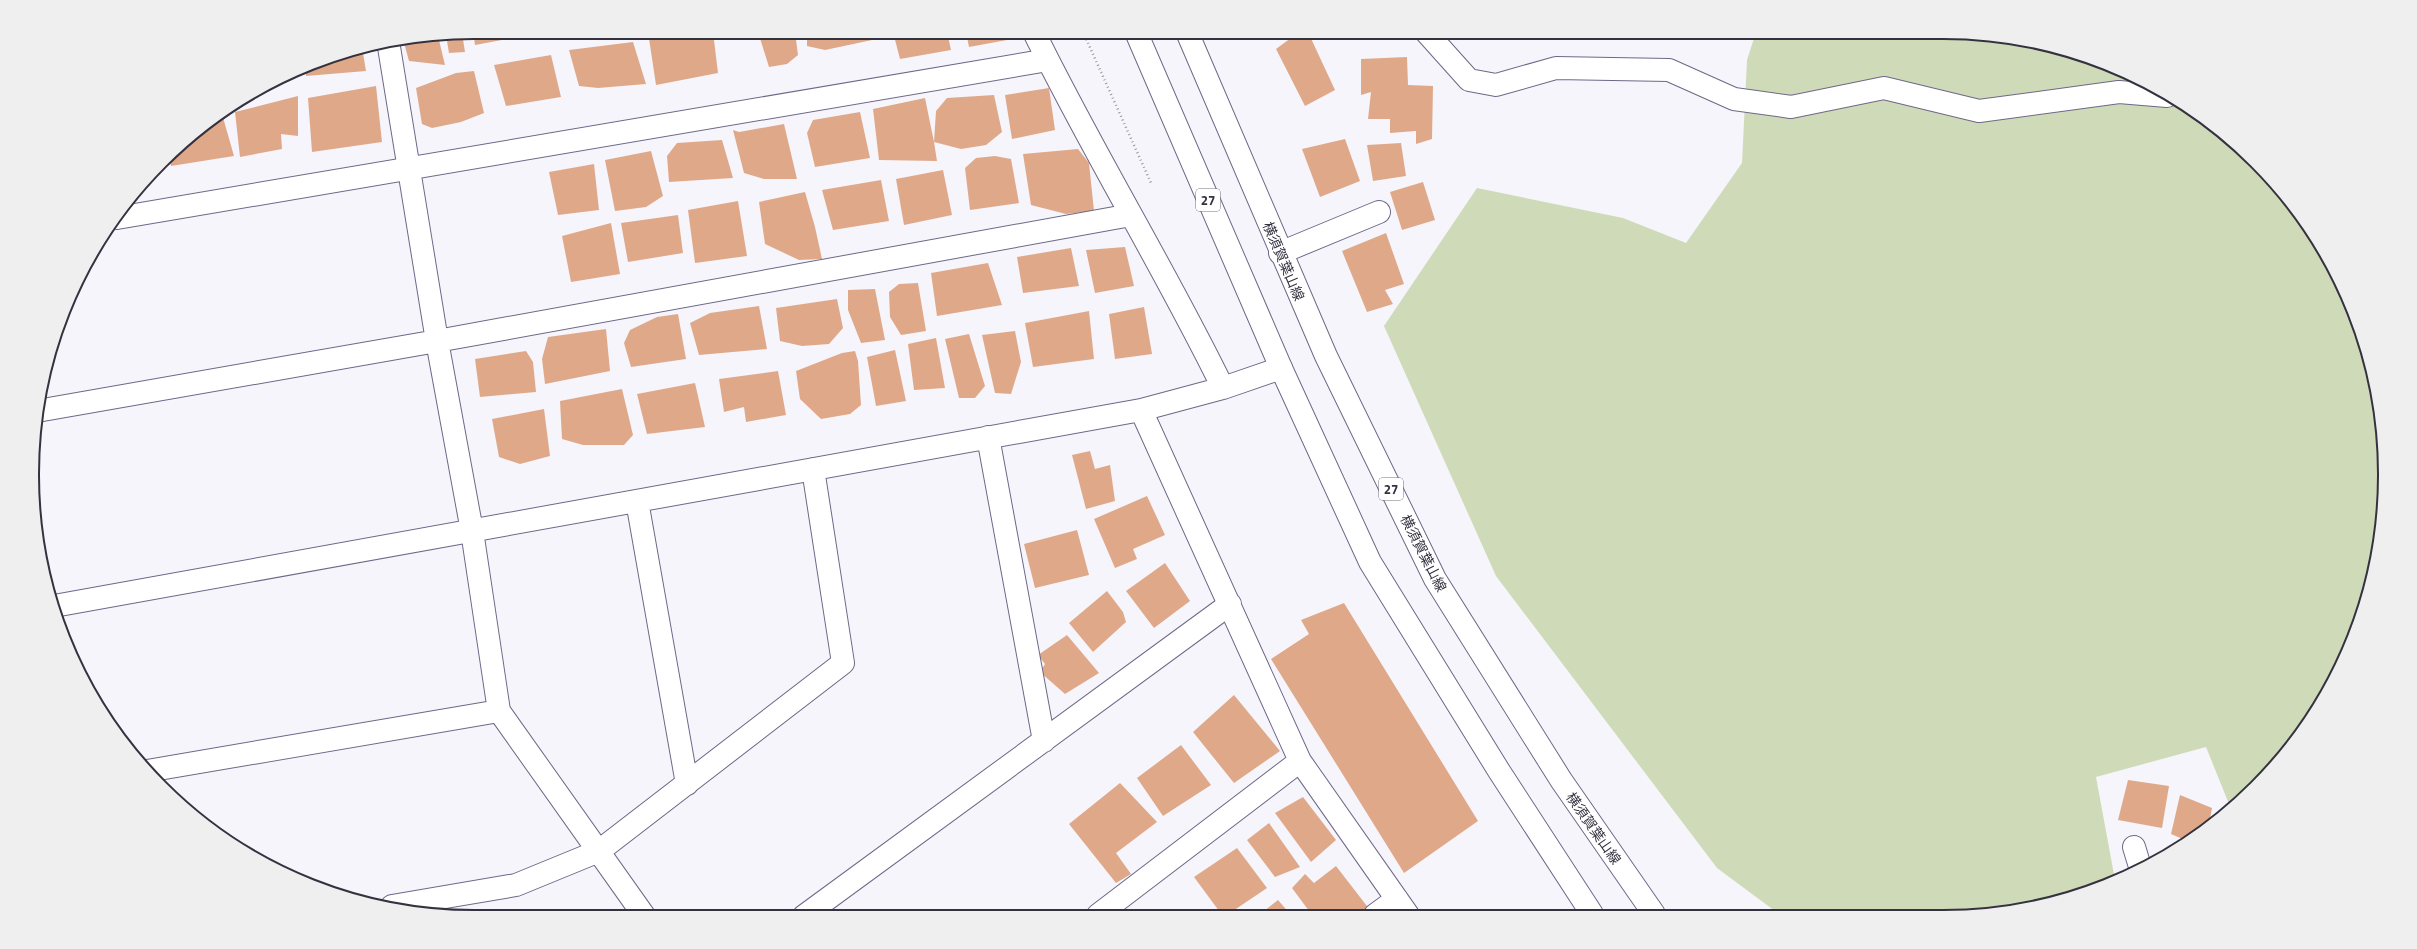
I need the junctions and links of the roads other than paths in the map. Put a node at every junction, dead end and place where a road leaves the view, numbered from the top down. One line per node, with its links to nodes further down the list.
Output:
1 (1038, 39): 6 (street)
2 (1139, 39): 16 (street, 27)
3 (1189, 39): 14 (street, 横須賀葉山線 / 27)
4 (1432, 39): 8 (street)
5 (389, 47): 10 (street)
6 (1048, 60): 10 (street); 12 (street)
7 (2127, 80): 8 (street)
8 (2119, 92): 9 (street)
9 (2156, 95)
10 (408, 167): 13 (street); 15 (street)
11 (1379, 212): 14 (street)
12 (1131, 215): 15 (street); 17 (street)
13 (123, 217)
14 (1280, 253): 41 (street, 横須賀葉山線 / 27)
15 (437, 341): 18 (street); 23 (street)
16 (1281, 368): 17 (street); 40 (street, 27)
17 (1223, 388): 19 (street)
18 (44, 410)
19 (1141, 410): 20 (street); 24 (street)
20 (988, 437): 21 (street); 27 (street)
21 (813, 469): 22 (street); 30 (street)
22 (637, 500): 23 (street); 30 (street)
23 (472, 530): 25 (street); 26 (street)
24 (1230, 604): 27 (street); 28 (street)
25 (59, 605)
26 (499, 711): 29 (street); 32 (street)
27 (1044, 741): 37 (street)
28 (1300, 761): 35 (street); 38 (street)
29 (156, 771)
30 (687, 784): 32 (street)
31 (2134, 848): 33 (street)
32 (599, 851): 34 (street); 36 (street)
33 (2139, 863)
34 (404, 904)
35 (1402, 907): 39 (street)
36 (640, 910)
37 (812, 910)
38 (1105, 910)
39 (1392, 910)
40 (1589, 910)
41 (1651, 910)

